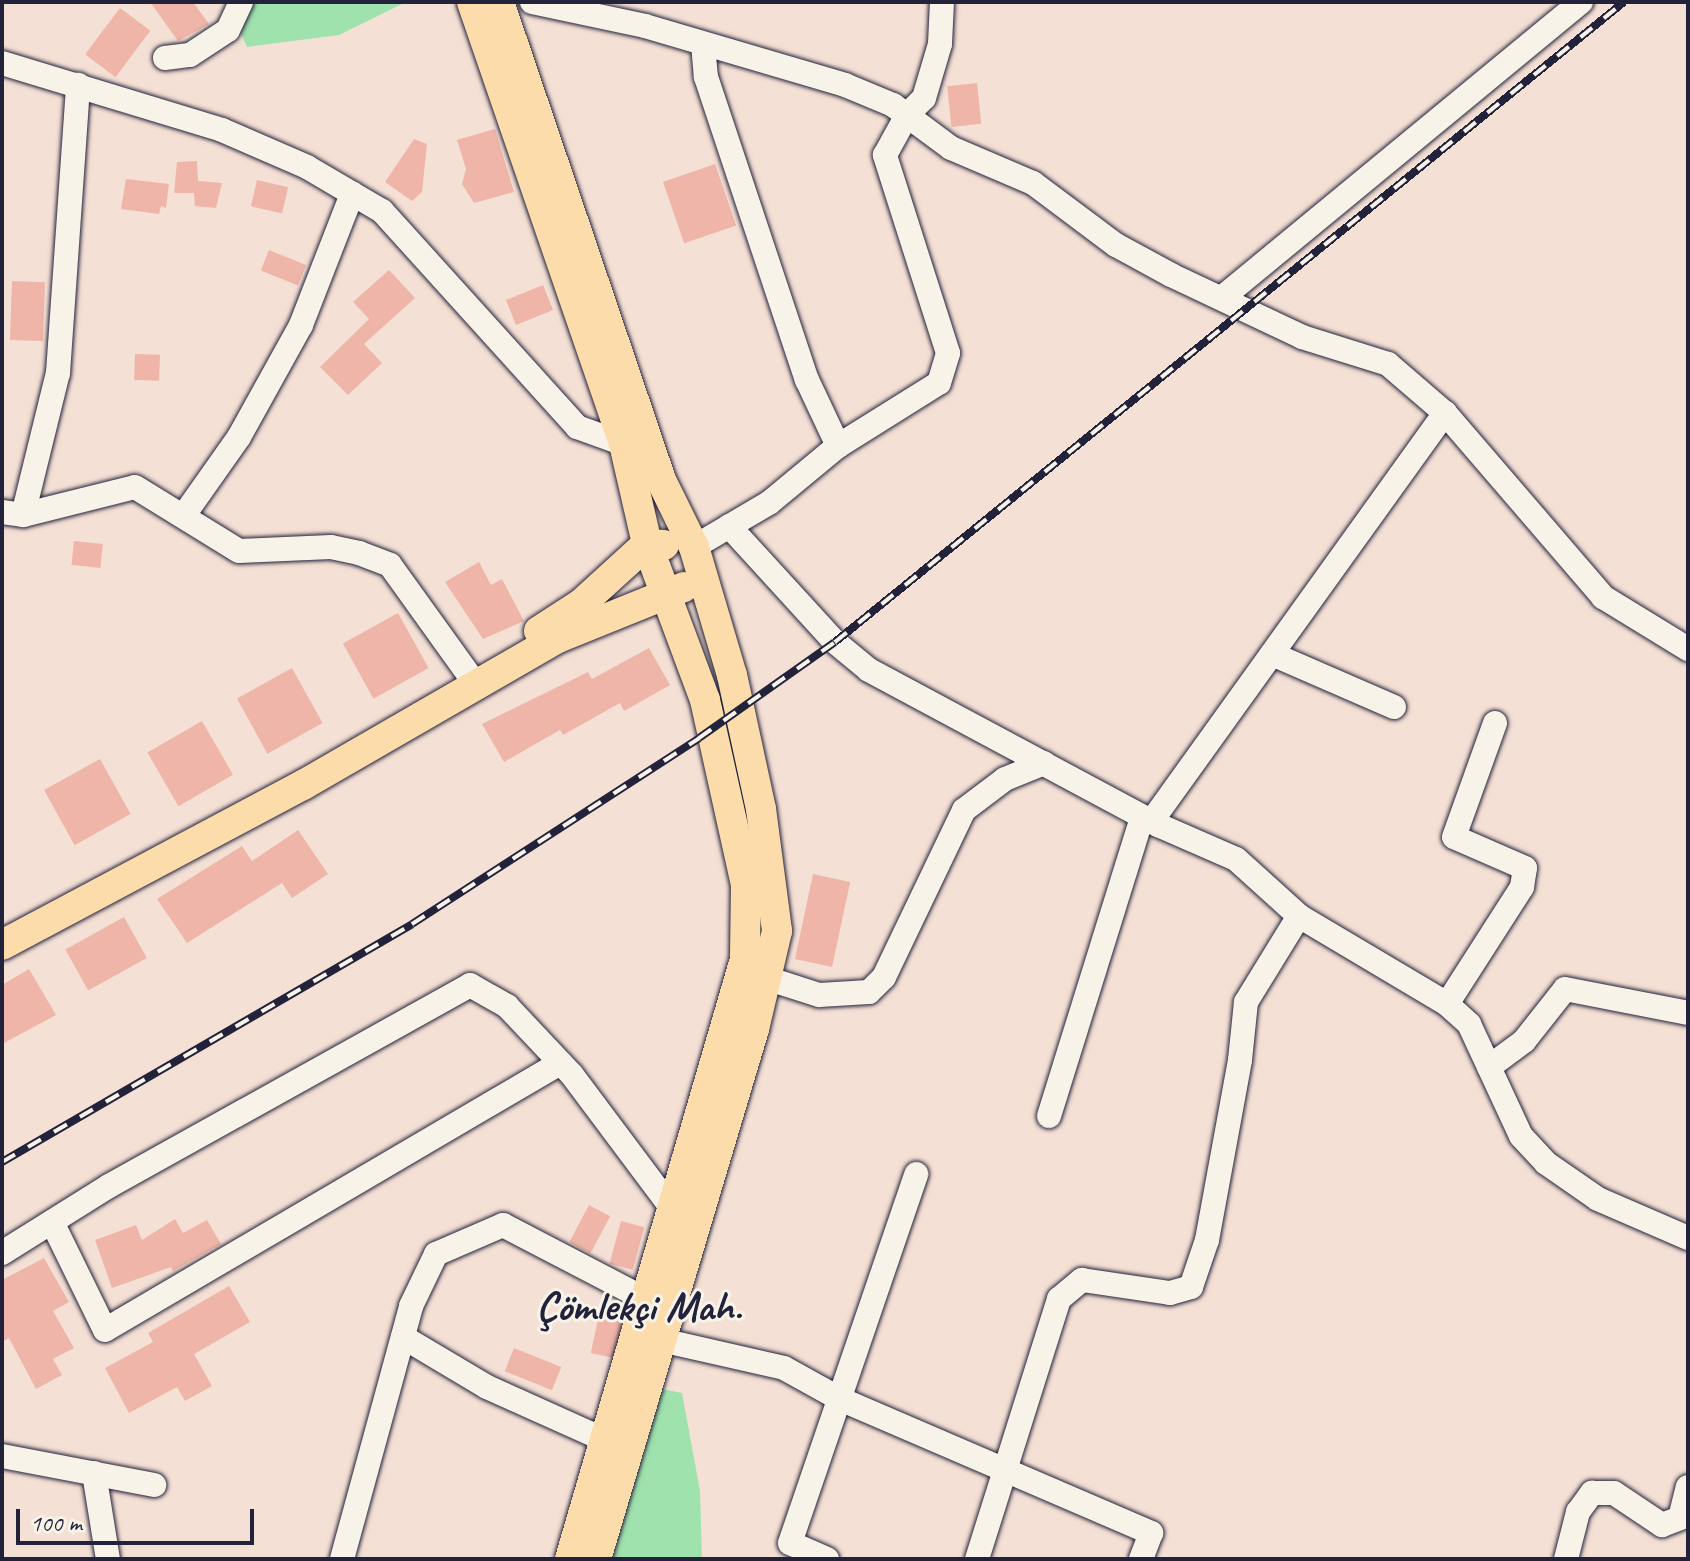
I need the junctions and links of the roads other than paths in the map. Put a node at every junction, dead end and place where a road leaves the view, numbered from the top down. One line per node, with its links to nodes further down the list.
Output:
1 (241, 2): 8 (street)
2 (472, 2): 15 (main road)
3 (499, 2): 21 (main road)
4 (532, 2): 7 (street)
5 (942, 2): 11 (street)
6 (1581, 2): 13 (street)
7 (703, 44): 11 (street); 16 (street)
8 (165, 58)
9 (2, 63): 10 (street)
10 (78, 85): 12 (street); 17 (street)
11 (907, 115): 13 (street); 16 (street)
12 (352, 194): 15 (street); 18 (street)
13 (1223, 297): 14 (street)
14 (1445, 413): 24 (street); 25 (street)
15 (624, 444): 20 (main road)
16 (838, 446): 19 (street)
17 (13, 513): 18 (street)
18 (184, 515): 26 (street)
19 (729, 526): 21 (street); 29 (street)
20 (647, 544): 21 (main road); 23 (main road); 26 (main road)
21 (694, 547): 22 (main road)
22 (703, 575): 23 (main road); 34 (main road)
23 (667, 597): 31 (main road); 41 (main road)
24 (1688, 649)
25 (1272, 654): 27 (street); 30 (street)
26 (469, 675): 31 (main road)
27 (1394, 707)
28 (1495, 723): 35 (street)
29 (1044, 763): 30 (street); 34 (street)
30 (1147, 819): 32 (street); 39 (street)
31 (232, 820): 33 (main road)
32 (1299, 916): 35 (street); 51 (street)
33 (2, 945)
34 (766, 978): 47 (main road)
35 (1447, 1004): 38 (street)
36 (1688, 1013): 38 (street)
37 (560, 1063): 41 (street); 42 (street); 42 (street)
38 (1489, 1067): 43 (street)
39 (1049, 1116)
40 (916, 1174): 48 (street)
41 (673, 1210): 45 (main road)
42 (52, 1222): 44 (street)
43 (1688, 1238)
44 (2, 1253)
45 (647, 1300): 46 (street); 49 (main road)
46 (403, 1337): 49 (street); 56 (street)
47 (661, 1340): 48 (street); 58 (main road)
48 (840, 1399): 51 (street); 59 (street)
49 (605, 1440): 57 (main road)
50 (2, 1456): 52 (street)
51 (1005, 1470): 60 (street); 61 (street)
52 (94, 1473): 53 (street); 55 (street)
53 (154, 1485)
54 (1688, 1487): 62 (street)
55 (108, 1559)
56 (342, 1559)
57 (570, 1559)
58 (596, 1559)
59 (827, 1559)
60 (977, 1559)
61 (1141, 1559)
62 (1566, 1559)

